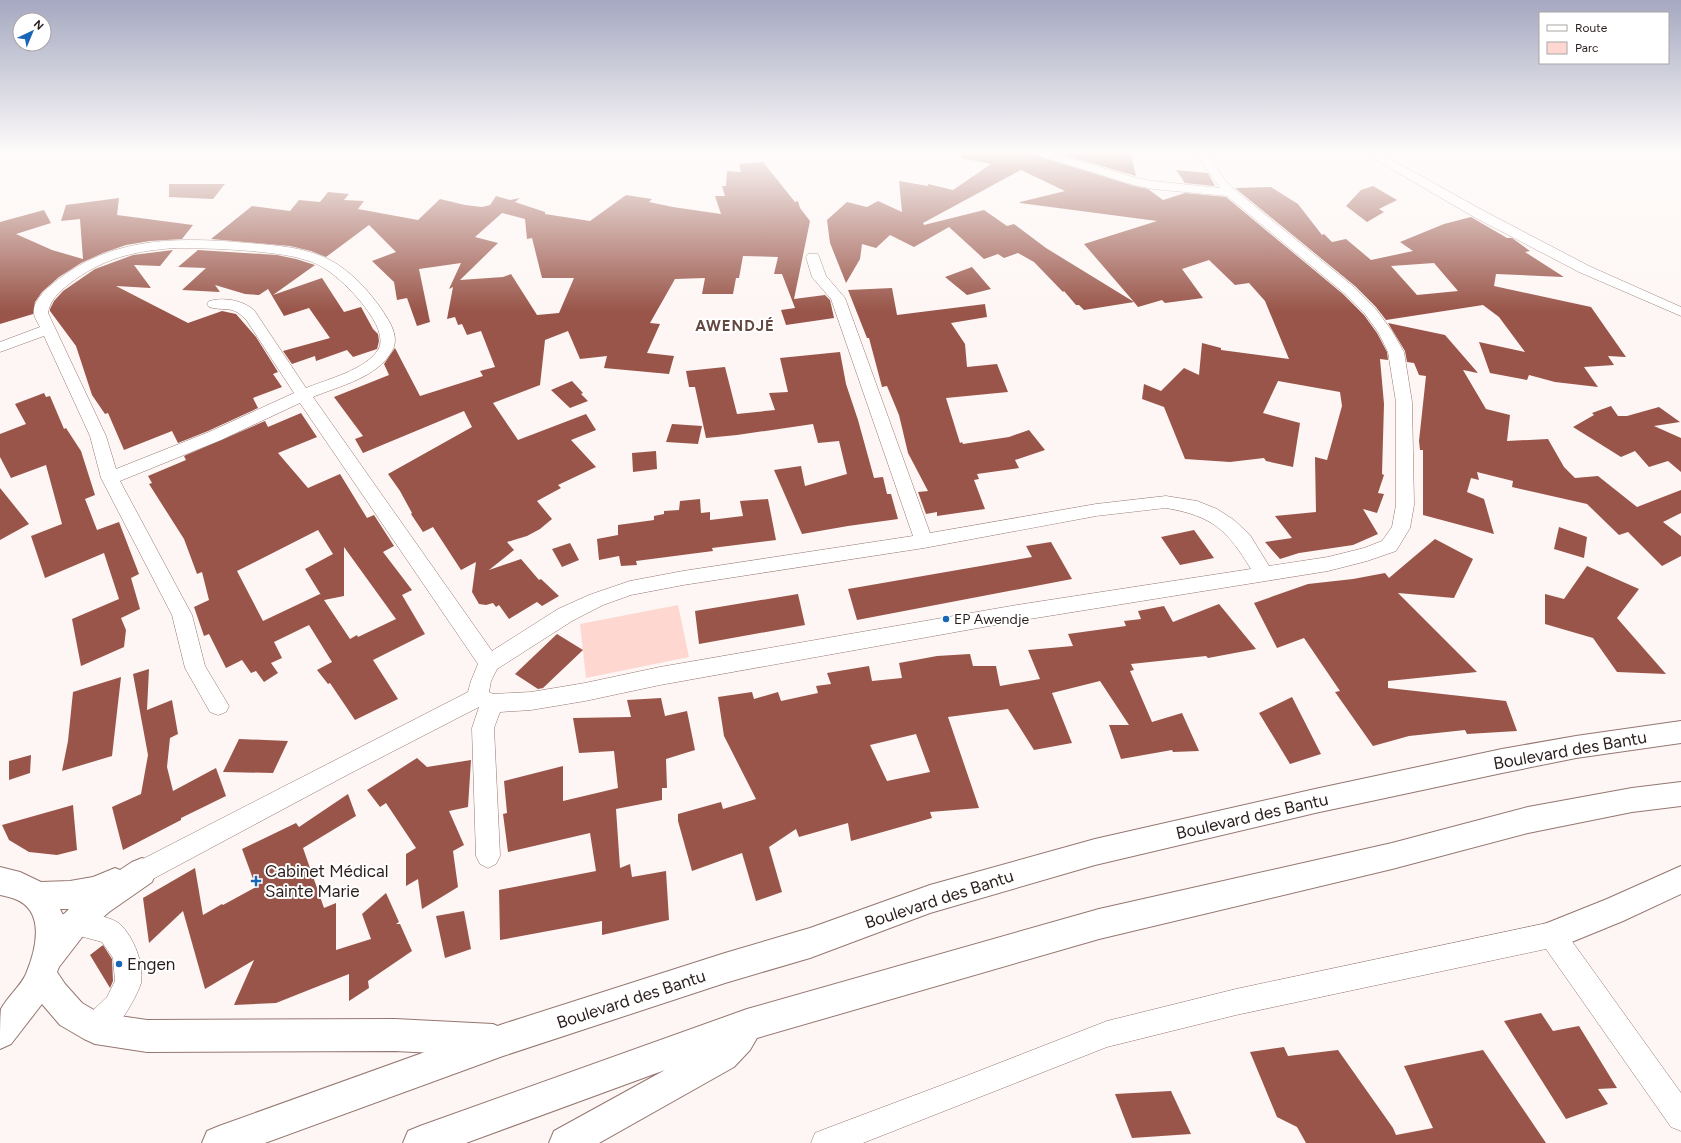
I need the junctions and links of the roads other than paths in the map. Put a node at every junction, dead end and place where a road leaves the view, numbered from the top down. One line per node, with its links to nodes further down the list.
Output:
1 (1245, 204): 11 (street)
2 (1462, 204): 5 (street)
3 (813, 257): 10 (street)
4 (214, 304): 8 (street)
5 (1681, 312)
6 (48, 329): 7 (street); 8 (street); 9 (street)
7 (0, 347)
8 (304, 395): 9 (street); 12 (street)
9 (110, 478): 14 (street)
10 (924, 540): 11 (street); 12 (street)
11 (1264, 574): 13 (street)
12 (489, 663): 13 (street)
13 (485, 700): 17 (street); 18 (street)
14 (218, 706)
15 (1681, 732): 26 (main road, Boulevard des Bantu)
16 (1681, 794): 23 (main road)
17 (488, 856)
18 (142, 872): 20 (main road); 22 (main road)
19 (1681, 880): 21 (main road)
20 (14, 882): 22 (main road)
21 (1552, 935): 27 (street); 31 (street)
22 (54, 946): 24 (main road); 24 (street); 25 (main road)
23 (747, 1025): 29 (main road); 30 (main road)
24 (94, 1028): 26 (main road)
25 (0, 1033)
26 (503, 1040): 28 (main road, Boulevard des Bantu)
27 (1681, 1118)
28 (219, 1143)
29 (420, 1143)
30 (566, 1143)
31 (825, 1143)

